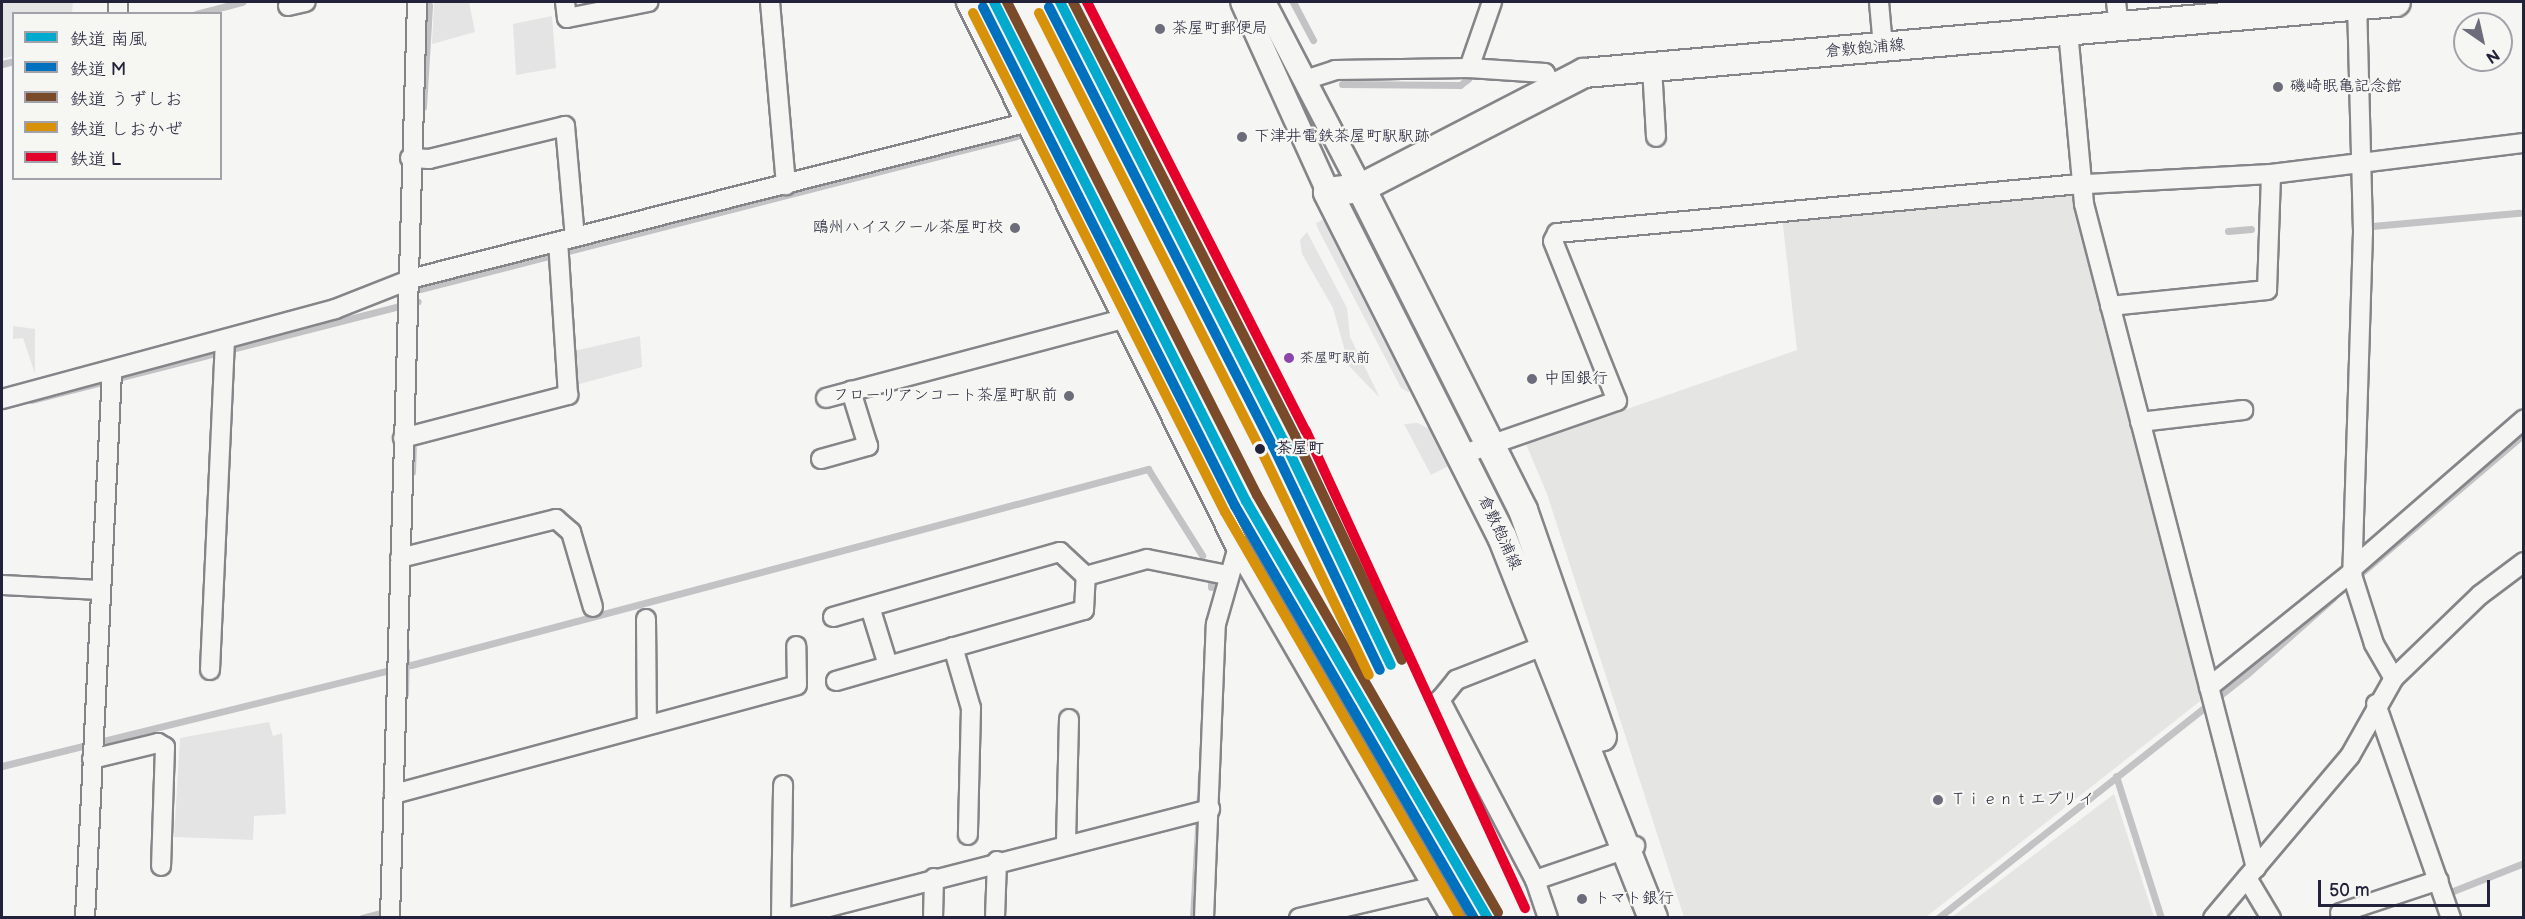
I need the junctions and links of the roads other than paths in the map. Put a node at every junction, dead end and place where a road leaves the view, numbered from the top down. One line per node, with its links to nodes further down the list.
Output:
1 (417, 2): 22 (street)
2 (565, 2): 3 (street)
3 (648, 2)
4 (770, 2): 25 (street)
5 (968, 2): 19 (street)
6 (1242, 2): 28 (street)
7 (1264, 2): 17 (street)
8 (1492, 2): 16 (street)
9 (1879, 2): 14 (street)
10 (2396, 2): 11 (main road, 倉敷飽浦線)
11 (2356, 4): 12 (main road, 倉敷飽浦線); 23 (street)
12 (2117, 14): 13 (main road, 倉敷飽浦線)
13 (2068, 31): 14 (main road, 倉敷飽浦線); 26 (street)
14 (1883, 47): 15 (main road, 倉敷飽浦線)
15 (1652, 67): 18 (main road, 倉敷飽浦線); 20 (street)
16 (1469, 68): 17 (street); 18 (street)
17 (1305, 80): 27 (street)
18 (1553, 89): 27 (main road, 倉敷飽浦線)
19 (1025, 123): 25 (street); 33 (street)
20 (1656, 137)
21 (2523, 143): 23 (street)
22 (417, 159): 29 (street); 31 (street)
23 (2362, 165): 24 (street); 52 (street)
24 (2271, 174): 26 (street); 32 (street)
25 (786, 185): 29 (street)
26 (2083, 185): 32 (street); 45 (street)
27 (1361, 188): 28 (main road, 倉敷飽浦線); 30 (main road, 倉敷飽浦線); 35 (main road)
28 (1328, 192): 35 (main road, 倉敷飽浦線)
29 (562, 244): 31 (street); 44 (street)
30 (1394, 261): 38 (main road); 45 (main road, 倉敷飽浦線)
31 (406, 299): 34 (street); 44 (street)
32 (2110, 306): 43 (street)
33 (1123, 319): 37 (street); 48 (street)
34 (225, 347): 36 (street); 64 (street)
35 (1407, 352): 38 (main road, 倉敷飽浦線)
36 (112, 379): 40 (street); 55 (street)
37 (851, 391): 39 (street); 47 (street)
38 (1427, 393): 46 (main road, 倉敷飽浦線)
39 (826, 398)
40 (2, 399)
41 (2243, 410): 43 (street)
42 (2523, 418): 52 (street)
43 (2140, 422): 67 (street)
44 (403, 438): 49 (street)
45 (1490, 445): 46 (street); 60 (main road, 倉敷飽浦線)
46 (1461, 455): 60 (main road, 倉敷飽浦線)
47 (821, 459)
48 (1238, 546): 51 (street); 83 (street)
49 (400, 558): 56 (street); 73 (street)
50 (2523, 562): 65 (street)
51 (1227, 575): 53 (street); 74 (street)
52 (2353, 575): 65 (street); 67 (street)
53 (1086, 576): 57 (street); 62 (street)
54 (2, 585): 55 (street)
55 (100, 590): 71 (street)
56 (593, 607)
57 (870, 607): 58 (street); 63 (street)
58 (833, 617)
59 (646, 619): 70 (street)
60 (1557, 641): 77 (main road, 倉敷飽浦線); 77 (main road, 倉敷飽浦線); 82 (street)
61 (796, 646): 70 (street)
62 (953, 647): 63 (street); 75 (street)
63 (888, 665): 66 (street)
64 (210, 670)
65 (2394, 678): 68 (street)
66 (836, 681)
67 (2212, 696): 80 (street)
68 (2376, 704): 80 (street); 84 (street)
69 (1069, 719): 76 (street)
70 (647, 724): 73 (street)
71 (92, 749): 79 (street); 87 (street)
72 (783, 784): 89 (street)
73 (394, 794): 88 (street)
74 (1202, 810): 76 (street); 93 (street)
75 (968, 835)
76 (1066, 842): 78 (street)
77 (1631, 847): 82 (street); 97 (main road, 倉敷飽浦線)
78 (997, 861): 81 (street); 92 (street)
79 (161, 866)
80 (2251, 873): 98 (street); 99 (street)
81 (934, 878): 85 (street); 91 (street)
82 (1534, 880): 96 (street)
83 (1435, 886): 94 (street); 95 (street)
84 (2442, 890): 86 (street); 100 (street)
85 (825, 913): 90 (street)
86 (2340, 913)
87 (85, 918)
88 (390, 918)
89 (781, 918)
90 (786, 918)
91 (933, 918)
92 (995, 918)
93 (1204, 918)
94 (1299, 918)
95 (1453, 918)
96 (1548, 918)
97 (1654, 918)
98 (2213, 918)
99 (2271, 918)
100 (2451, 918)

